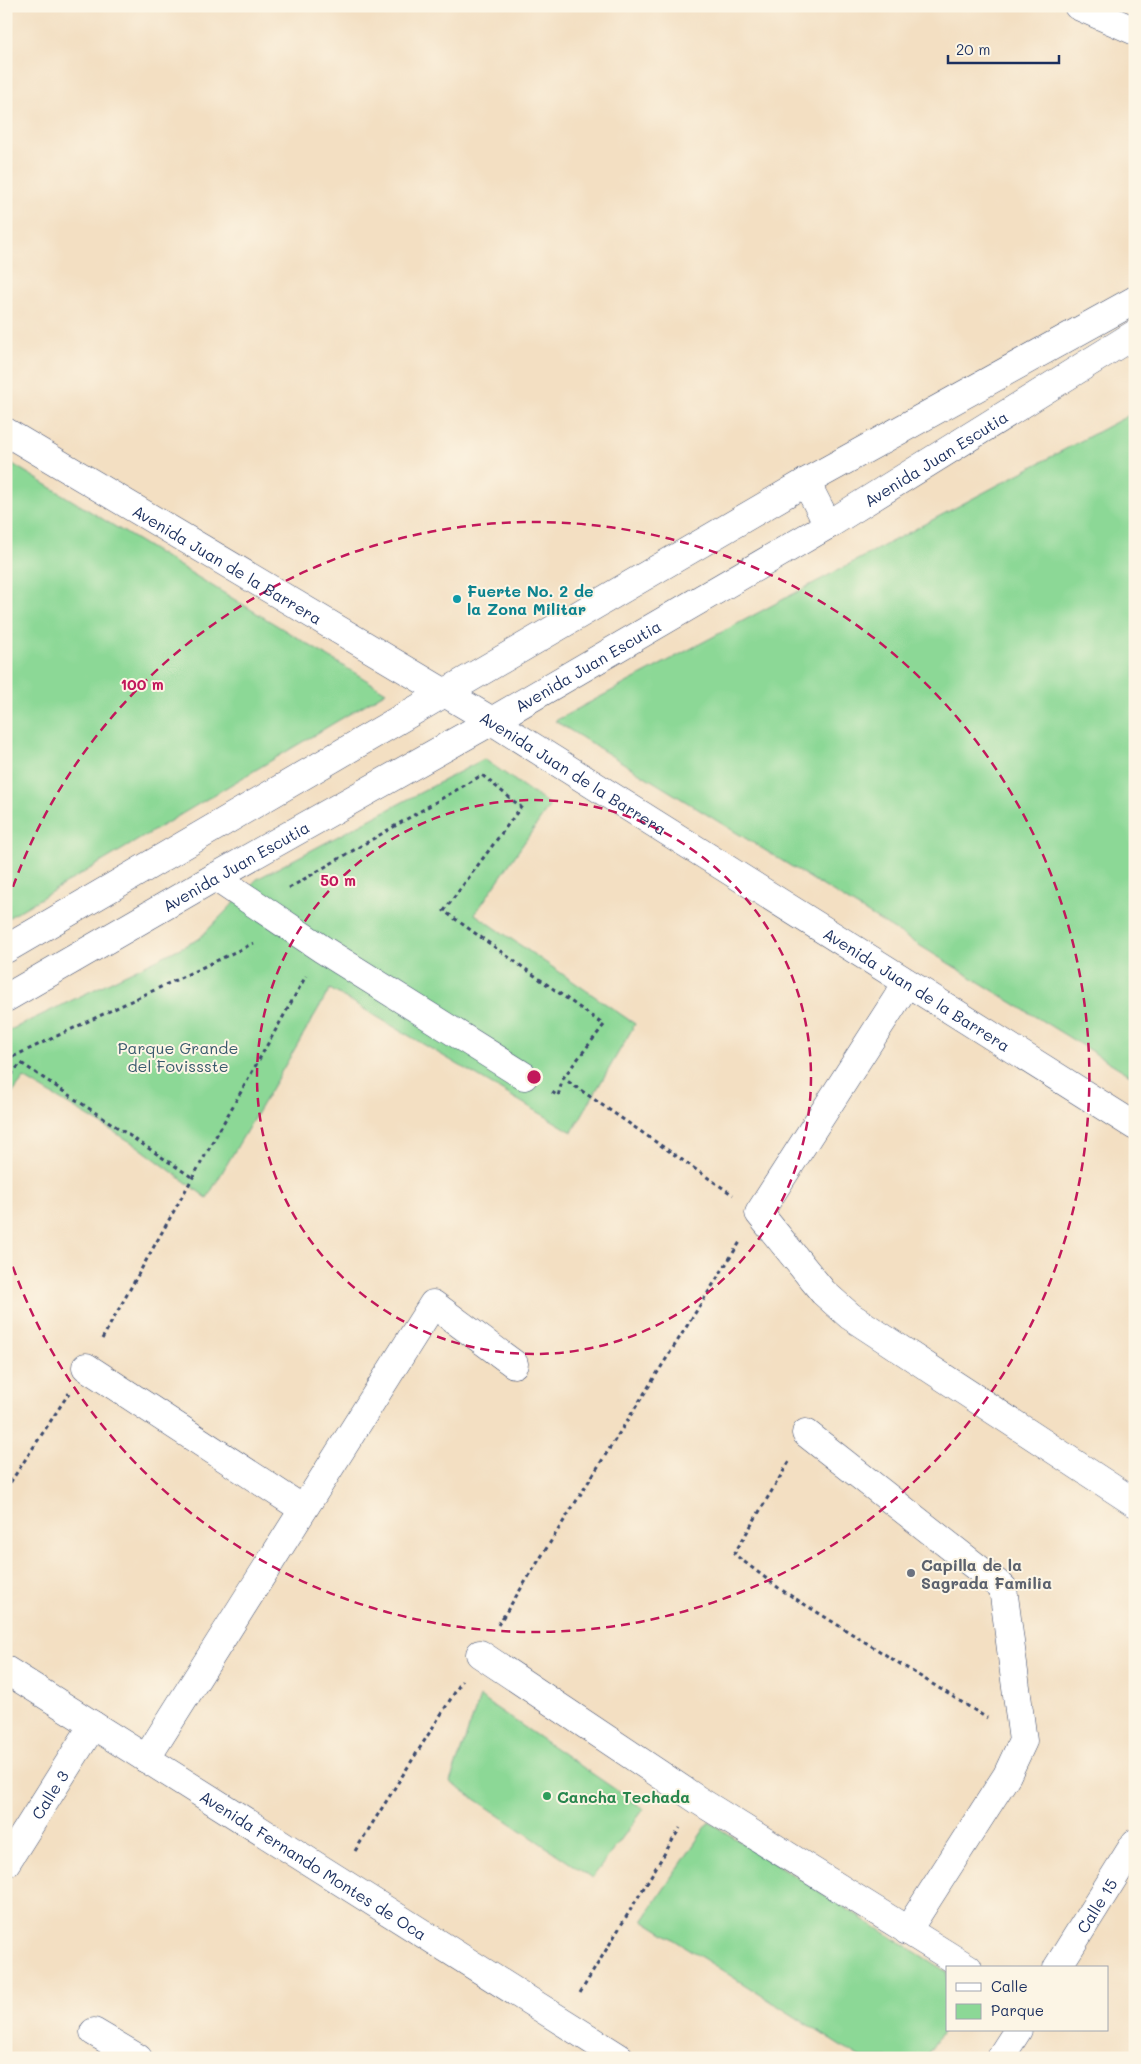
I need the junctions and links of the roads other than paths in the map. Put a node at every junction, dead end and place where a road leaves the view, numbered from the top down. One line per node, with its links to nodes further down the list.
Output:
1 (1078, 6): 2 (street)
2 (1135, 31)
3 (1135, 300): 6 (street)
4 (1135, 334): 7 (street, Avenida Juan Escutia)
5 (6, 432): 8 (street, Avenida Juan de la Barrera)
6 (806, 482): 7 (street); 8 (street)
7 (828, 525): 9 (street, Avenida Juan Escutia)
8 (444, 692): 9 (street, Avenida Juan de la Barrera); 11 (street)
9 (492, 721): 10 (street, Avenida Juan Escutia); 12 (street, Avenida Juan de la Barrera)
10 (215, 877): 13 (street, Avenida Juan Escutia); 14 (street)
11 (6, 949)
12 (907, 983): 15 (street, Avenida Juan de la Barrera); 19 (street)
13 (6, 998)
14 (524, 1076)
15 (1135, 1126)
16 (514, 1364): 20 (street)
17 (86, 1367): 20 (street)
18 (806, 1433): 27 (street)
19 (1135, 1503)
20 (303, 1509): 24 (street)
21 (480, 1654): 27 (street)
22 (6, 1670): 23 (street, Avenida Fernando Montes de Oca)
23 (93, 1725): 24 (street, Avenida Fernando Montes de Oca); 26 (street, Calle 3)
24 (146, 1759): 33 (street, Avenida Fernando Montes de Oca)
25 (1135, 1844): 29 (street, Calle 15)
26 (6, 1863)
27 (907, 1931): 28 (street)
28 (965, 1966)
29 (1058, 1966)
30 (94, 2032): 32 (street)
31 (1017, 2032): 34 (street)
32 (138, 2058)
33 (620, 2058)
34 (1000, 2058)

